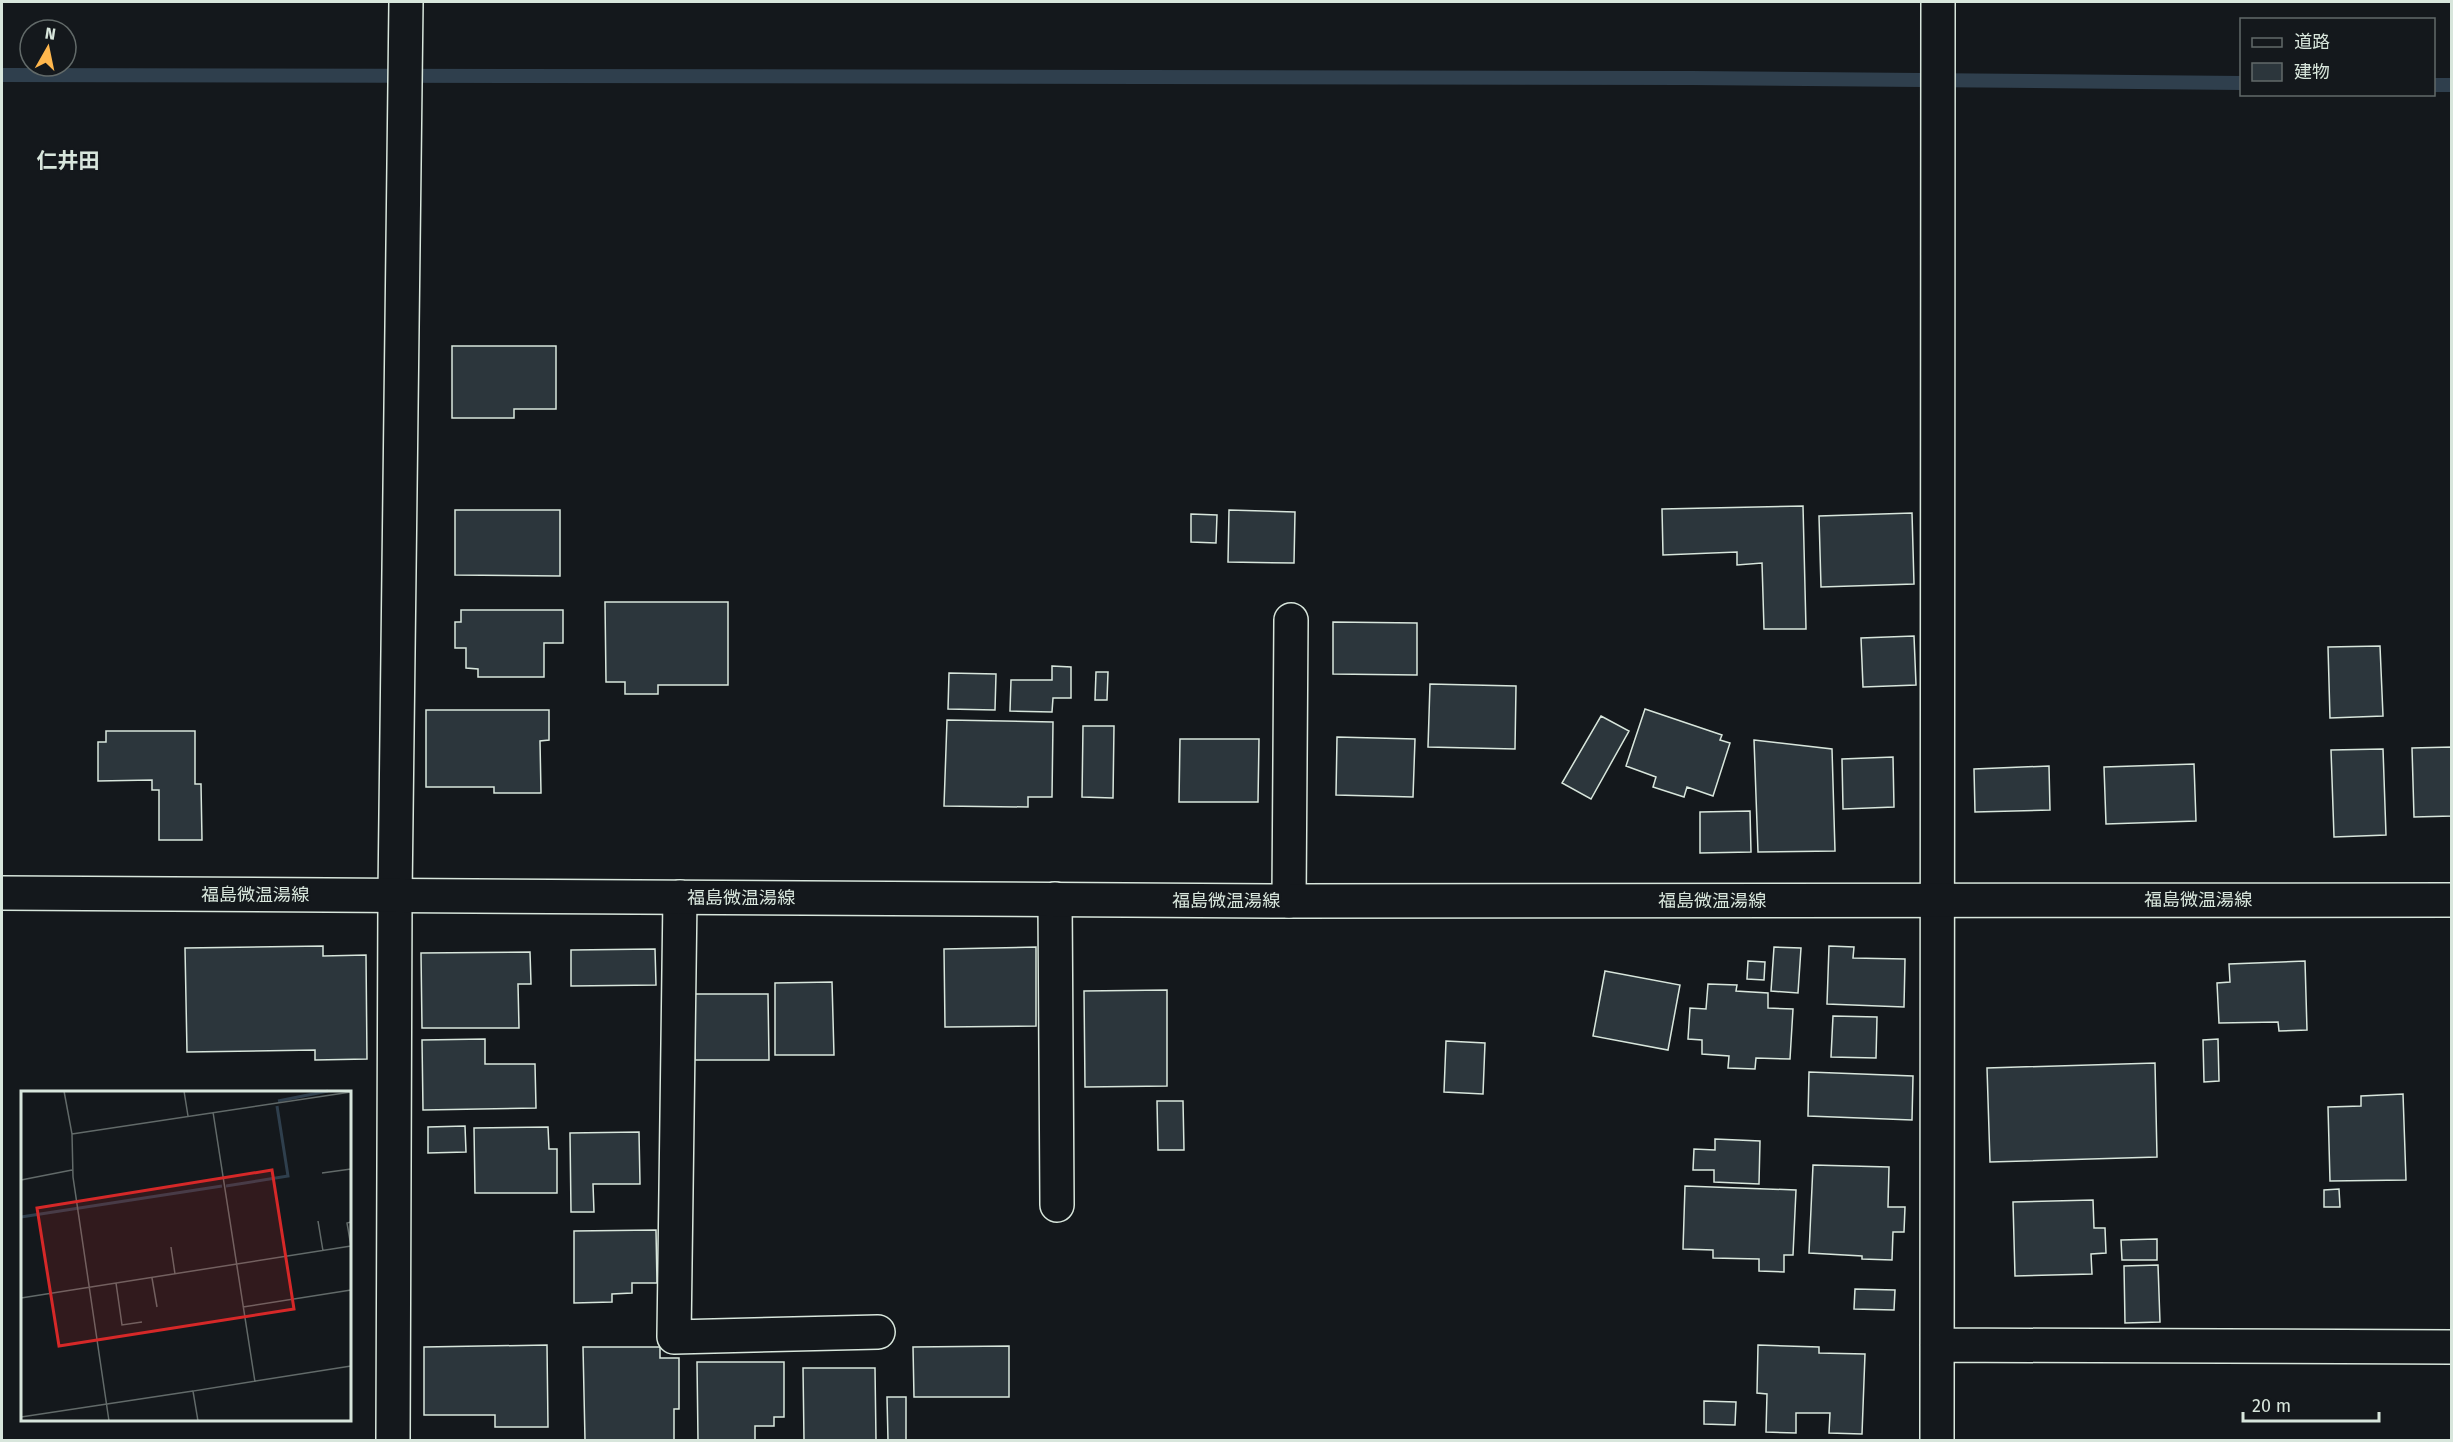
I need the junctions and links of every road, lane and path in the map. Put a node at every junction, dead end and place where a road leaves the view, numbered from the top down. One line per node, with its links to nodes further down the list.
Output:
1 (406, 2): 5 (street)
2 (1938, 2): 8 (street)
3 (1292, 620): 10 (street)
4 (2, 894): 5 (street, 福島微温湯線)
5 (395, 896): 6 (street, 福島微温湯線); 15 (street)
6 (680, 897): 7 (street, 福島微温湯線); 12 (street)
7 (1055, 899): 10 (street, 福島微温湯線); 11 (street)
8 (1936, 900): 9 (street, 福島微温湯線); 10 (street, 福島微温湯線); 13 (street)
9 (2451, 900)
10 (1289, 901)
11 (1057, 1205)
12 (878, 1332)
13 (1937, 1346): 14 (street); 16 (street)
14 (2451, 1347)
15 (393, 1440)
16 (1937, 1440)

